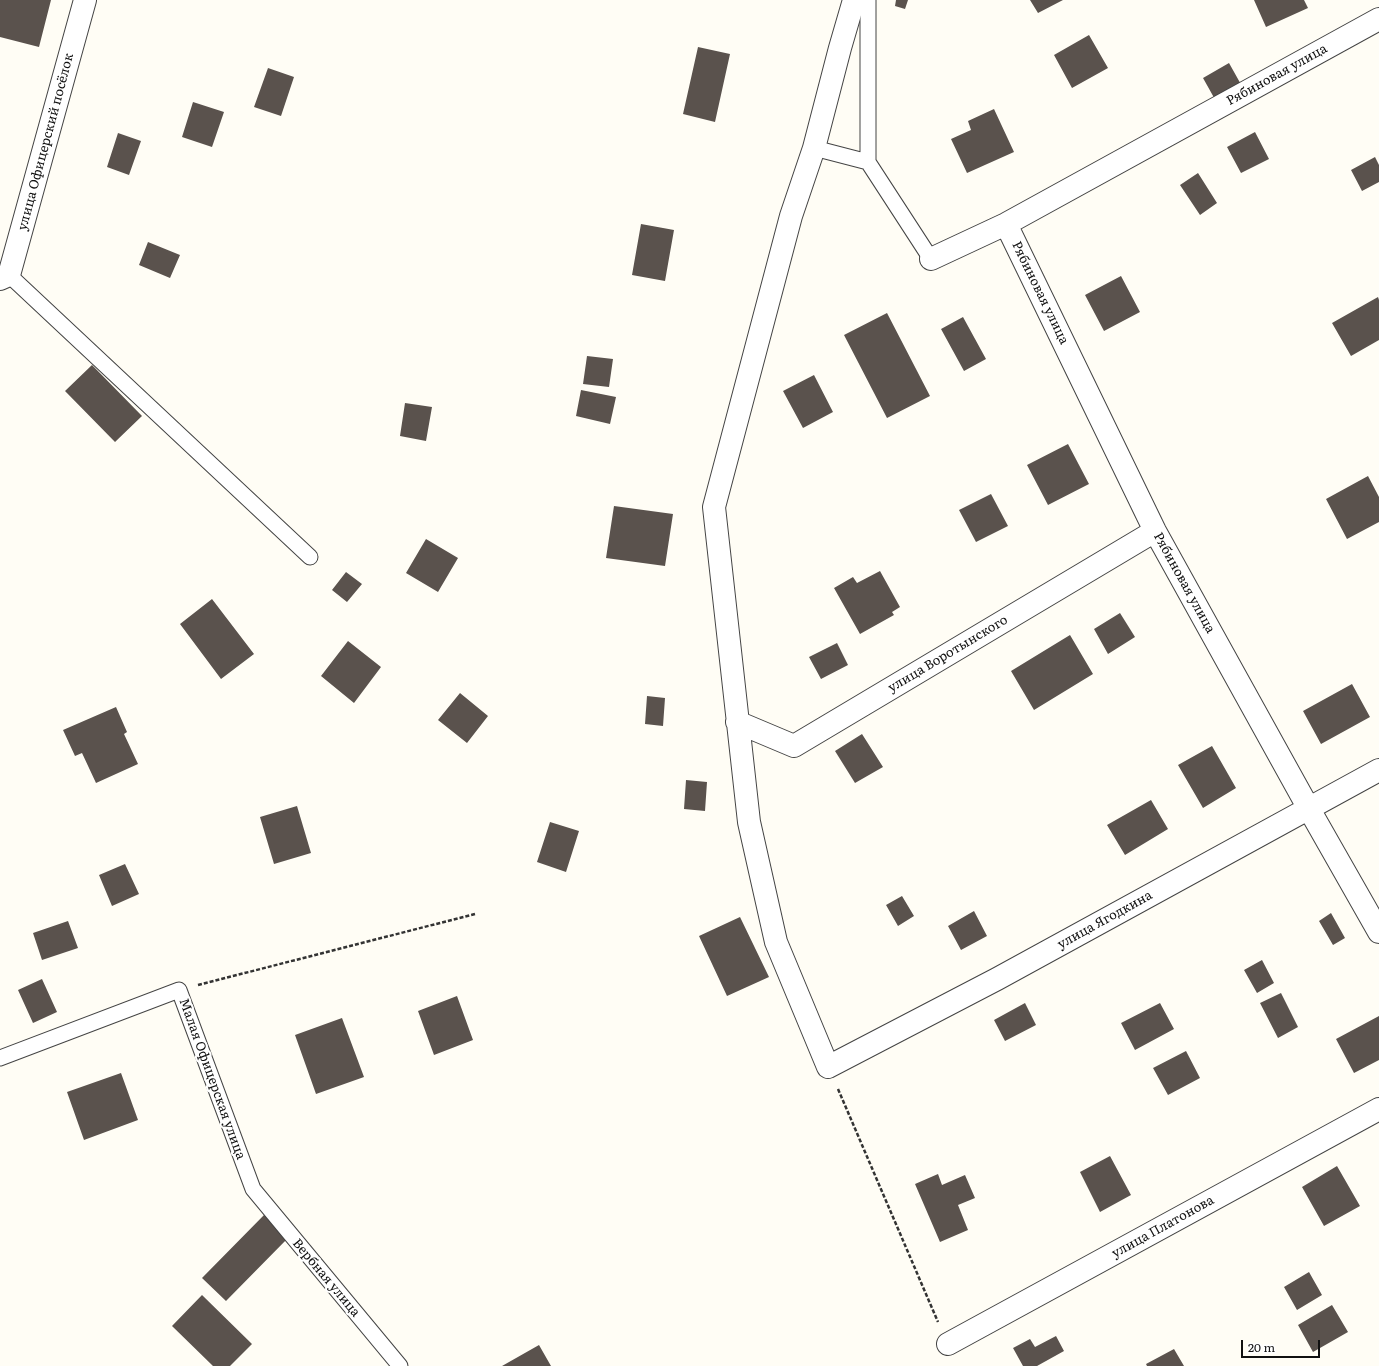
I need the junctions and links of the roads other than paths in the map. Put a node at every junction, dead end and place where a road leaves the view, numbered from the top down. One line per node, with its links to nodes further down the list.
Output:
1 (86, 0): 9 (street, улица Офицерский посёлок)
2 (854, 0): 5 (street)
3 (868, 0): 6 (lane)
4 (1379, 19): 7 (street, Рябиновая улица)
5 (814, 148): 6 (lane); 12 (street)
6 (868, 162): 8 (lane)
7 (1006, 224): 8 (street, Рябиновая улица); 10 (street, Рябиновая улица)
8 (931, 259)
9 (5, 277): 11 (lane)
10 (1155, 531): 12 (street, улица Воротынского); 14 (street, Рябиновая улица)
11 (310, 557)
12 (737, 722): 14 (street, улица Ягодкина)
13 (1379, 770): 14 (street, улица Ягодкина)
14 (1309, 809): 15 (street, Рябиновая улица)
15 (1379, 932)
16 (0, 1058): 18 (lane, Малая Офицерская улица)
17 (1379, 1109): 19 (street, улица Платонова)
18 (253, 1189): 20 (lane, Вербная улица)
19 (948, 1344)
20 (400, 1366)

